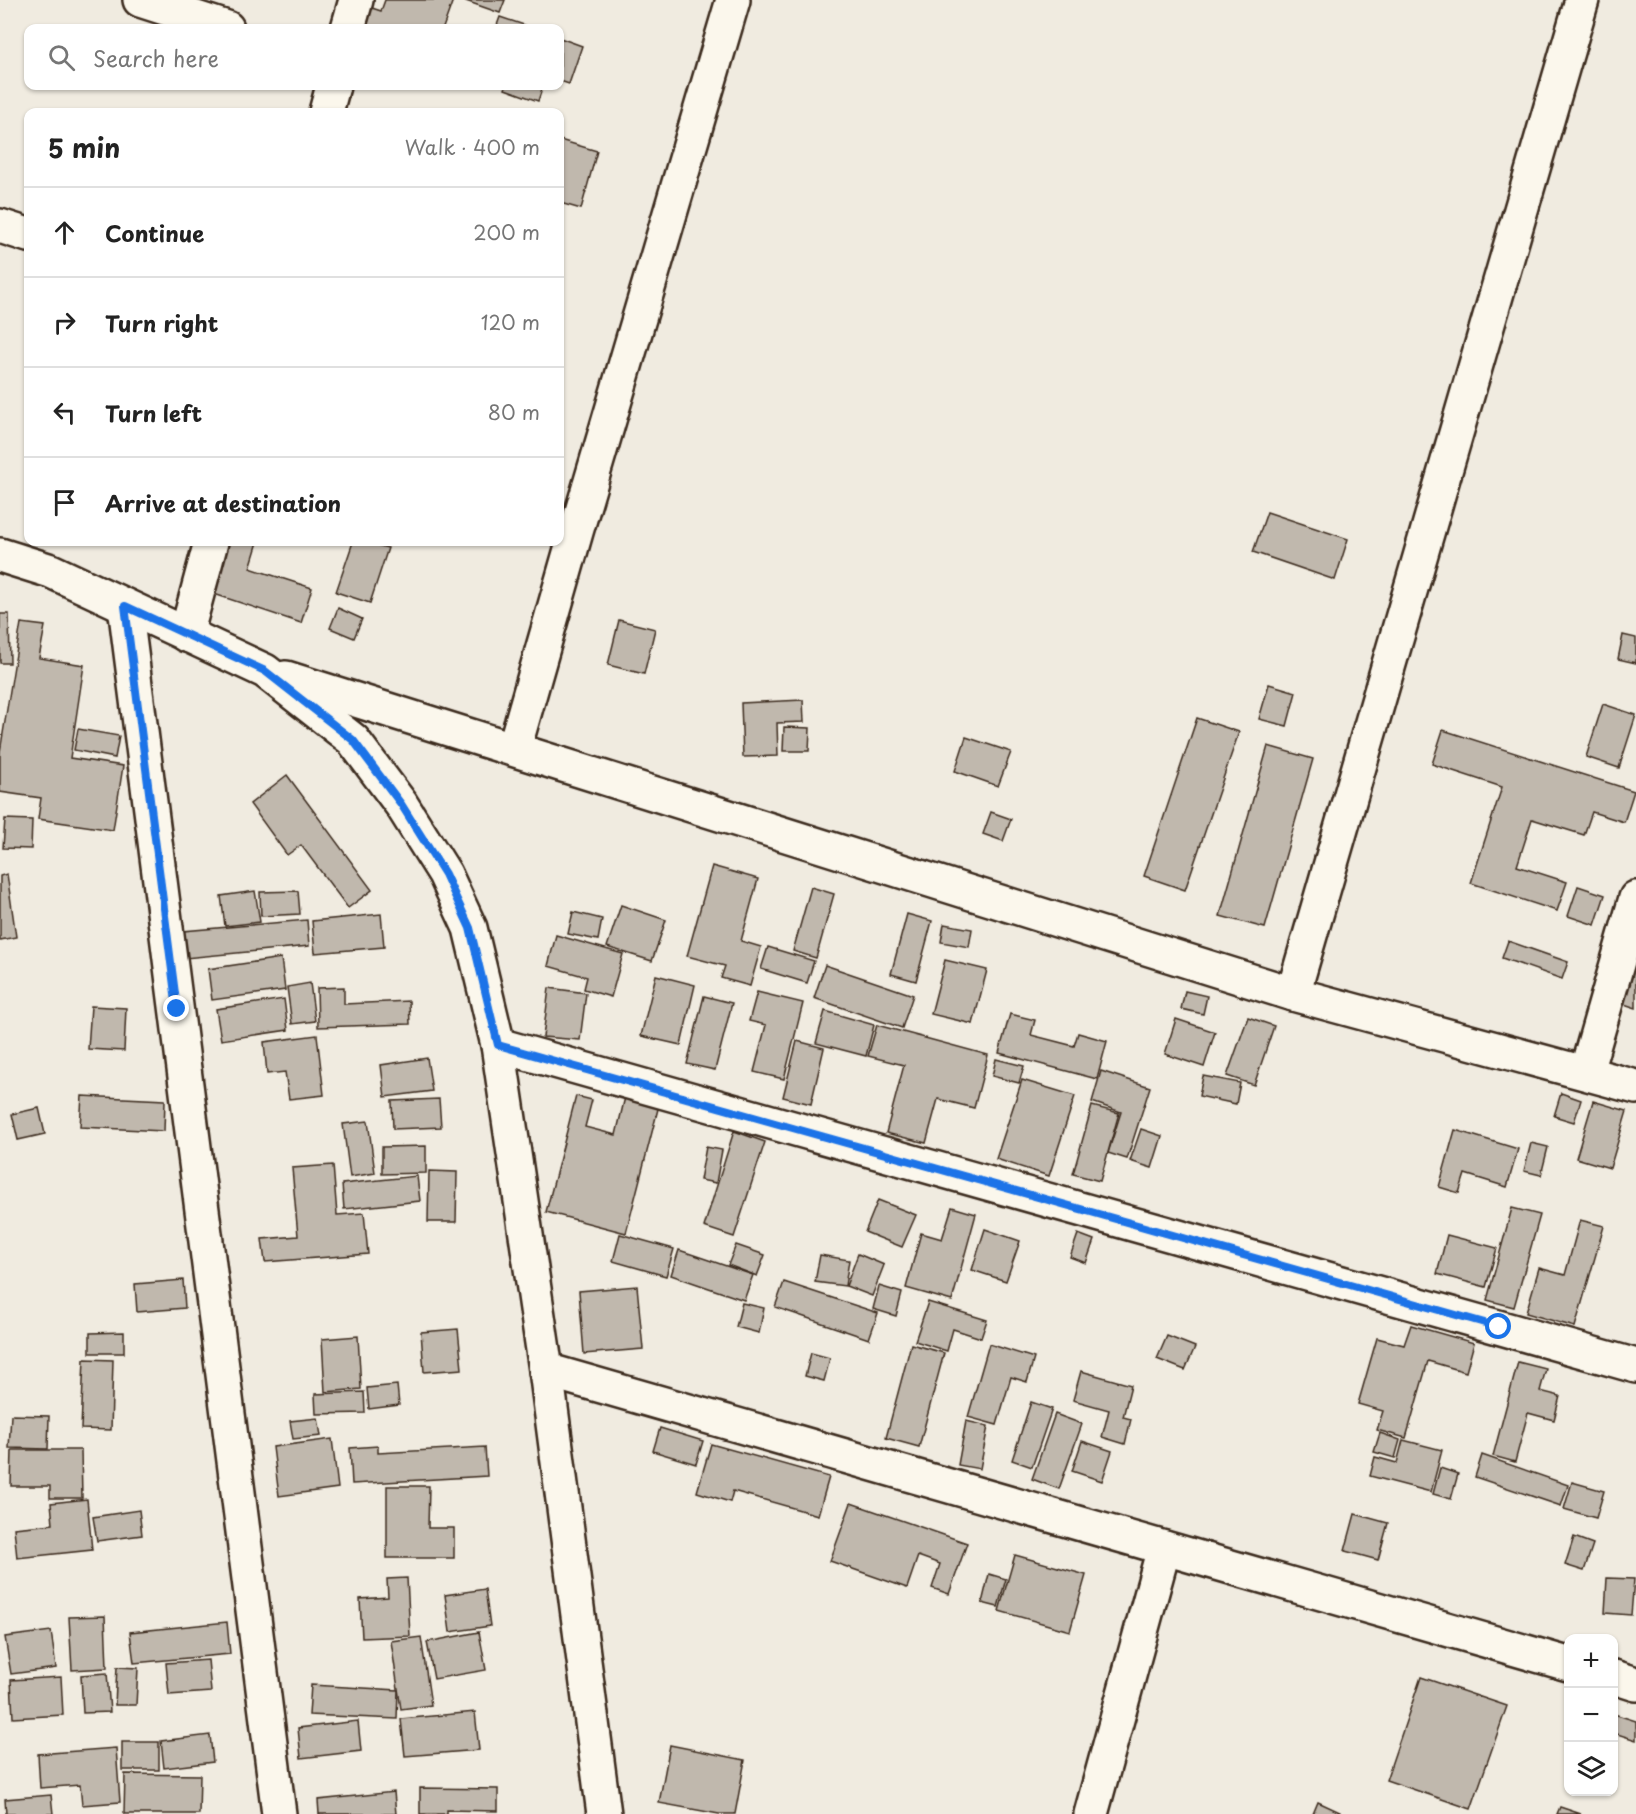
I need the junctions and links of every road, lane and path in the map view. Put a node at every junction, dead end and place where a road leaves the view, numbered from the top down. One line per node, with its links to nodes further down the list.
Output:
1 (140, 0): 5 (street)
2 (356, 0): 6 (street)
3 (733, 0): 16 (street)
4 (1582, 0): 18 (street)
5 (215, 24)
6 (349, 24)
7 (332, 90): 8 (street)
8 (327, 108)
9 (0, 226): 10 (street)
10 (24, 234)
11 (210, 546): 14 (street)
12 (0, 555): 13 (street)
13 (125, 606): 14 (street); 28 (street)
14 (186, 635): 15 (street)
15 (265, 671): 16 (street); 19 (street)
16 (514, 749): 18 (street)
17 (1636, 898): 20 (street)
18 (1293, 994): 20 (street)
19 (498, 1045): 22 (street); 23 (street)
20 (1586, 1072): 21 (street)
21 (1636, 1087)
22 (1636, 1366)
23 (546, 1370): 24 (street); 29 (street)
24 (1164, 1548): 25 (street); 30 (street)
25 (1564, 1663)
26 (1618, 1678): 27 (street)
27 (1636, 1684)
28 (279, 1814)
29 (604, 1814)
30 (1091, 1814)

